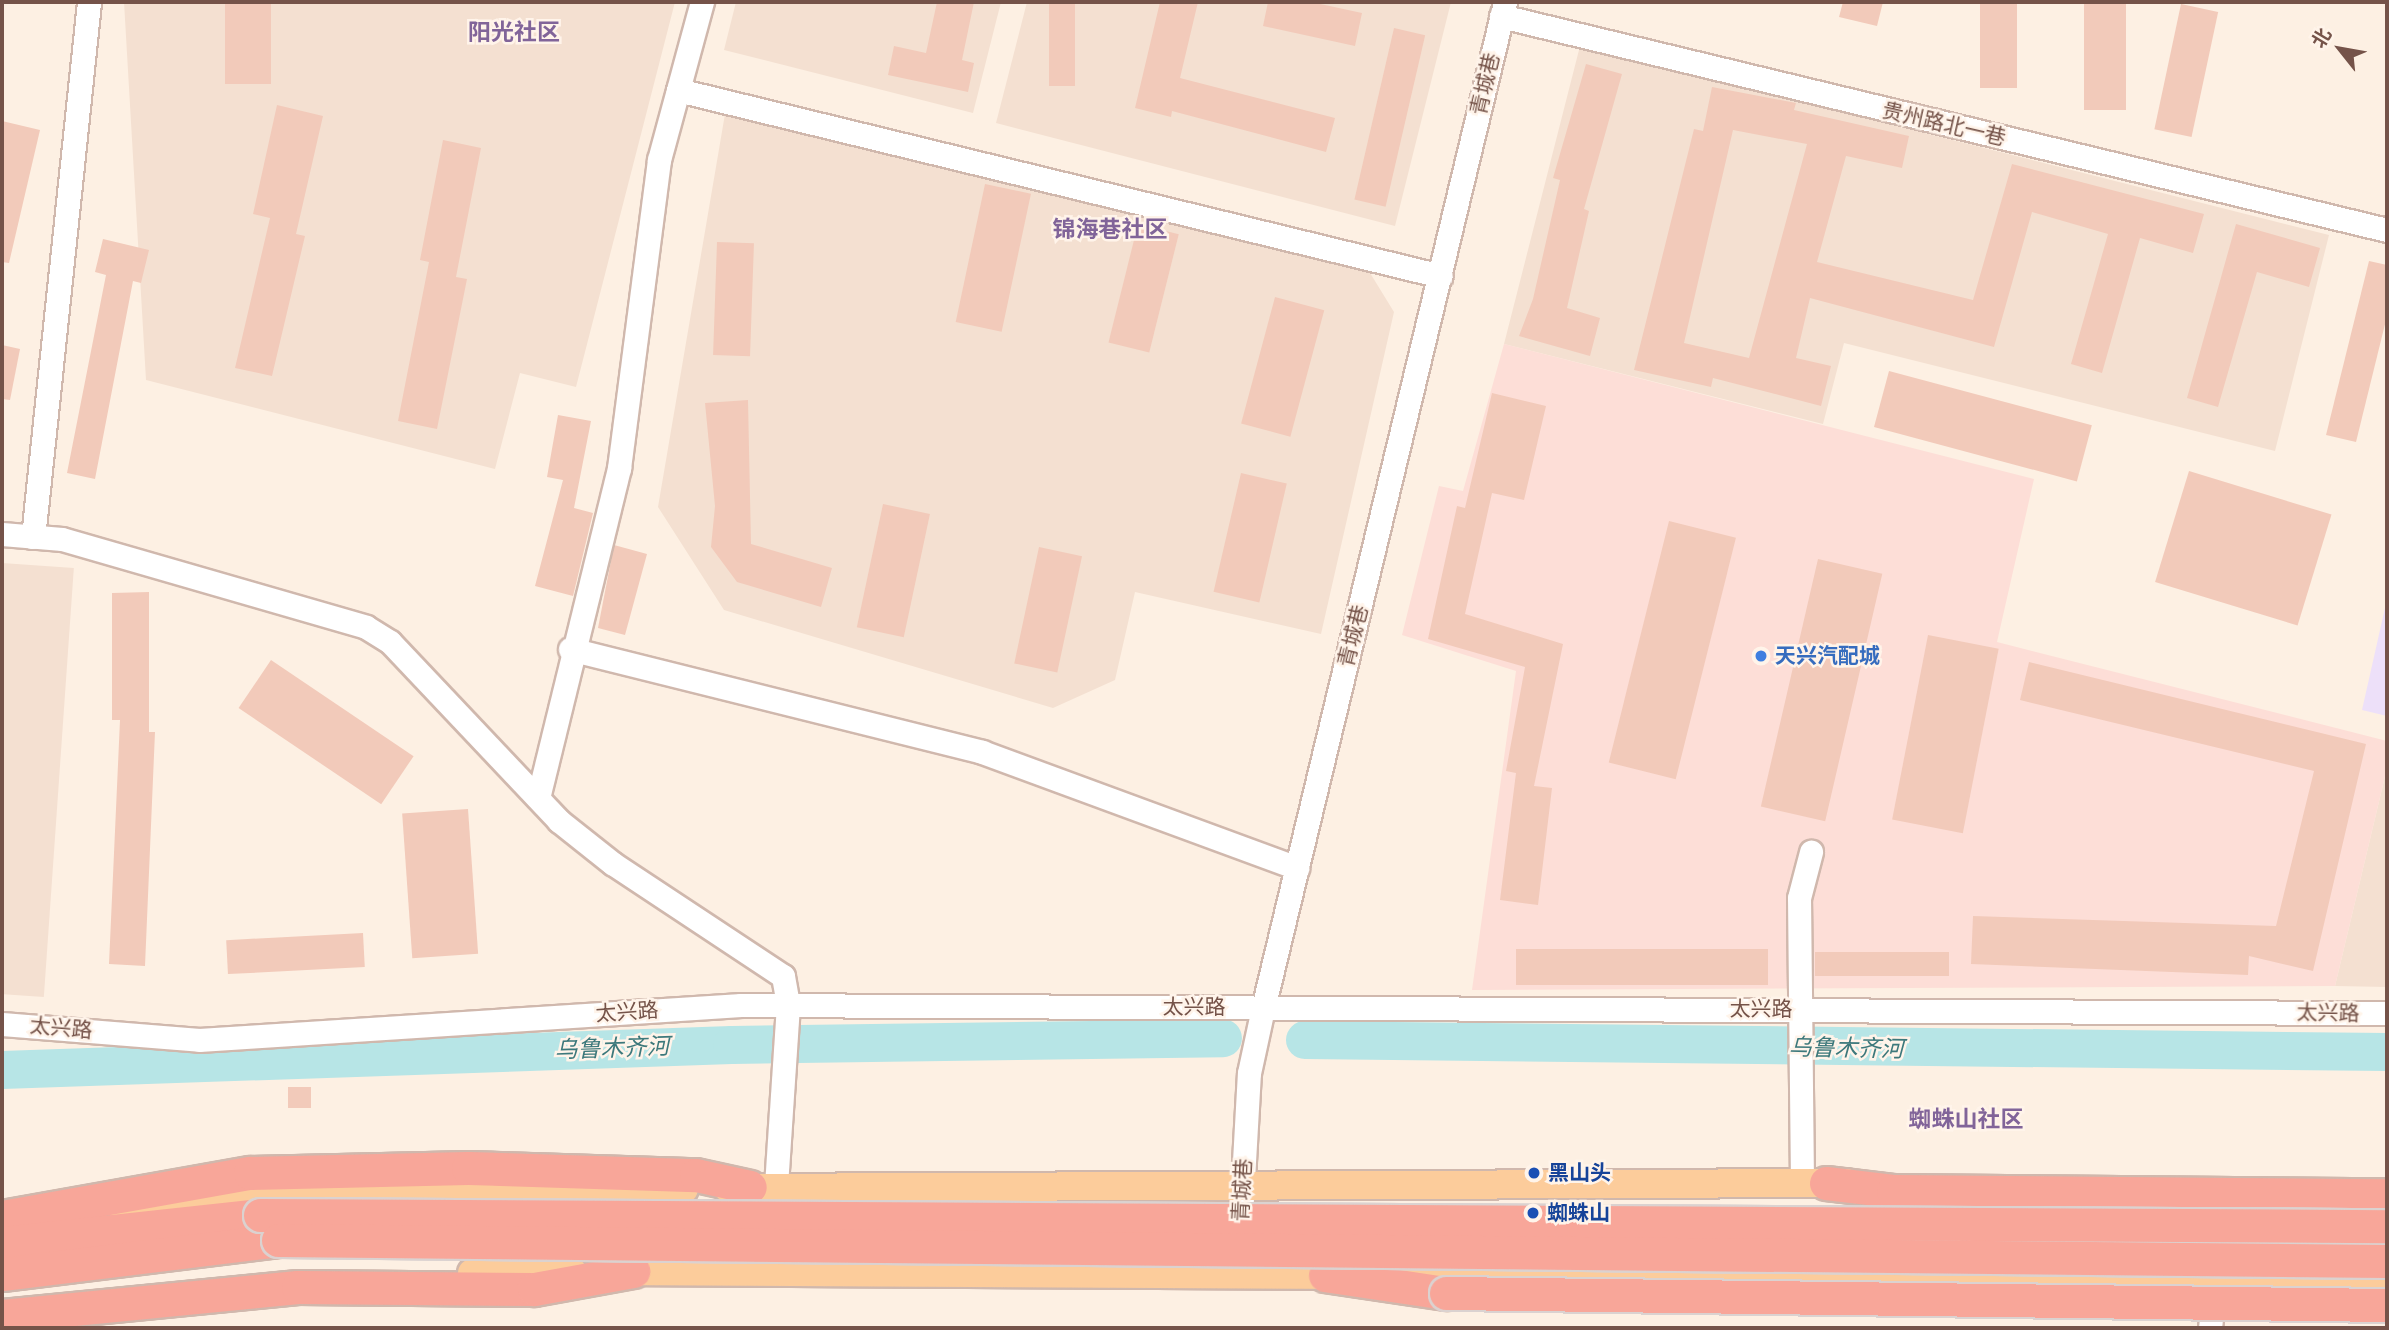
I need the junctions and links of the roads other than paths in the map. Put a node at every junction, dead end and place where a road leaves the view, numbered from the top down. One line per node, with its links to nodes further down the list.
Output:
1 (89, 2): 8 (street)
2 (702, 2): 4 (street)
3 (1503, 9): 5 (street, 贵州路北一巷); 6 (street, 青城巷)
4 (678, 90): 6 (street); 9 (street)
5 (2387, 230)
6 (1441, 275): 12 (street, 青城巷)
7 (2, 534): 8 (street)
8 (33, 537): 10 (street)
9 (570, 649): 10 (street); 12 (street)
10 (539, 794): 13 (street)
11 (1811, 852): 16 (street)
12 (1297, 868): 14 (street, 青城巷)
13 (788, 1006): 14 (street, 太兴路); 17 (street, 太兴路); 20 (street)
14 (1263, 1008): 16 (street, 太兴路); 19 (street, 青城巷)
15 (2387, 1013): 16 (street, 太兴路)
16 (1801, 1017): 18 (street)
17 (2, 1024)
18 (1814, 1183): 19 (main road); 21 (main road); 22 (highway)
19 (1241, 1184): 20 (main road); 30 (street, 青城巷)
20 (763, 1187): 23 (highway); 24 (main road)
21 (2387, 1189)
22 (2387, 1195)
23 (2, 1217)
24 (2, 1223)
25 (2387, 1226): 26 (highway, bridge)
26 (2, 1243)
27 (2387, 1261): 29 (highway, bridge)
28 (633, 1271): 30 (main road); 34 (main road); 36 (highway)
29 (2, 1274)
30 (1239, 1275): 31 (main road)
31 (1325, 1275): 32 (main road); 35 (highway, bridge)
32 (2214, 1284): 33 (main road); 37 (street)
33 (2387, 1285)
34 (2, 1302)
35 (2387, 1305)
36 (2, 1316)
37 (2210, 1328)

